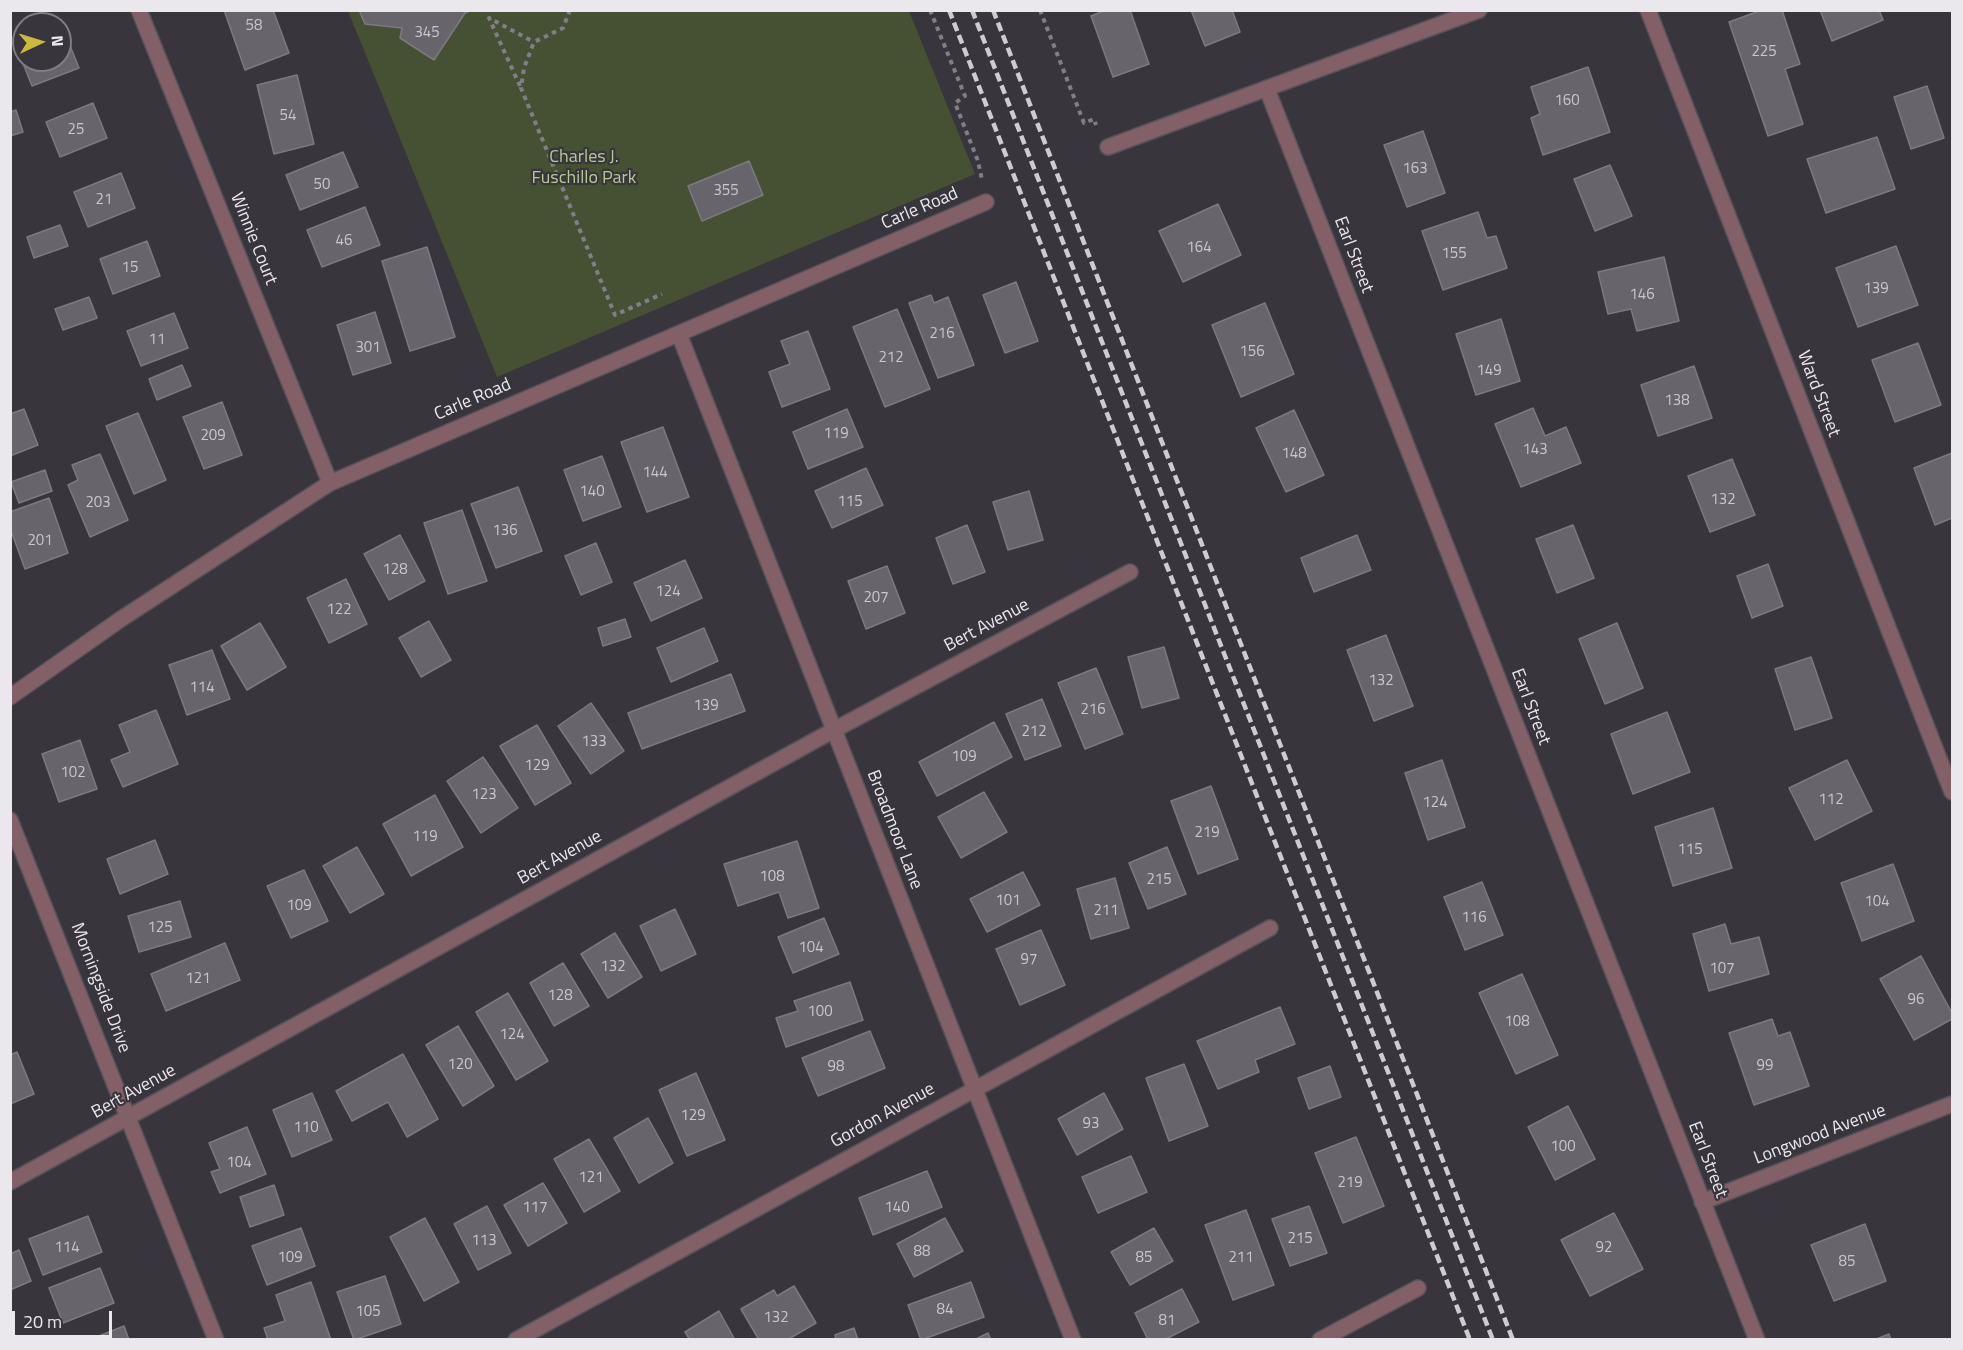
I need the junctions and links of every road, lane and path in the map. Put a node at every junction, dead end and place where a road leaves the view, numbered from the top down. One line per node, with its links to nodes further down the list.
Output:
1 (139, 10): 15 (street, Winnie Court)
2 (570, 10): 8 (path)
3 (930, 10): 12 (path)
4 (1040, 10): 11 (path)
5 (1479, 10): 7 (street)
6 (1648, 10): 19 (street, Ward Street)
7 (1448, 16): 10 (street)
8 (534, 42): 9 (path); 9 (path)
9 (521, 88): 13 (path)
10 (1267, 89): 11 (street); 26 (street, Earl Street)
11 (1108, 147)
12 (986, 202): 14 (street, Carle Road)
13 (662, 294)
14 (679, 334): 15 (street, Carle Road); 18 (street, Broadmoor Lane)
15 (330, 483): 17 (street, Carle Road)
16 (1130, 572): 18 (street, Bert Avenue)
17 (10, 697)
18 (834, 730): 22 (street, Broadmoor Lane); 24 (street, Bert Avenue)
19 (1953, 792)
20 (10, 820): 24 (street, Morningside Drive)
21 (1270, 928): 22 (street, Gordon Avenue)
22 (974, 1089): 29 (street, Gordon Avenue); 30 (street, Broadmoor Lane)
23 (1953, 1104): 26 (street, Longwood Avenue)
24 (129, 1117): 25 (street, Bert Avenue); 28 (street, Morningside Drive)
25 (10, 1182)
26 (1702, 1202): 32 (street, Earl Street)
27 (1418, 1288): 31 (street)
28 (216, 1340)
29 (516, 1340)
30 (1073, 1340)
31 (1320, 1340)
32 (1757, 1340)

